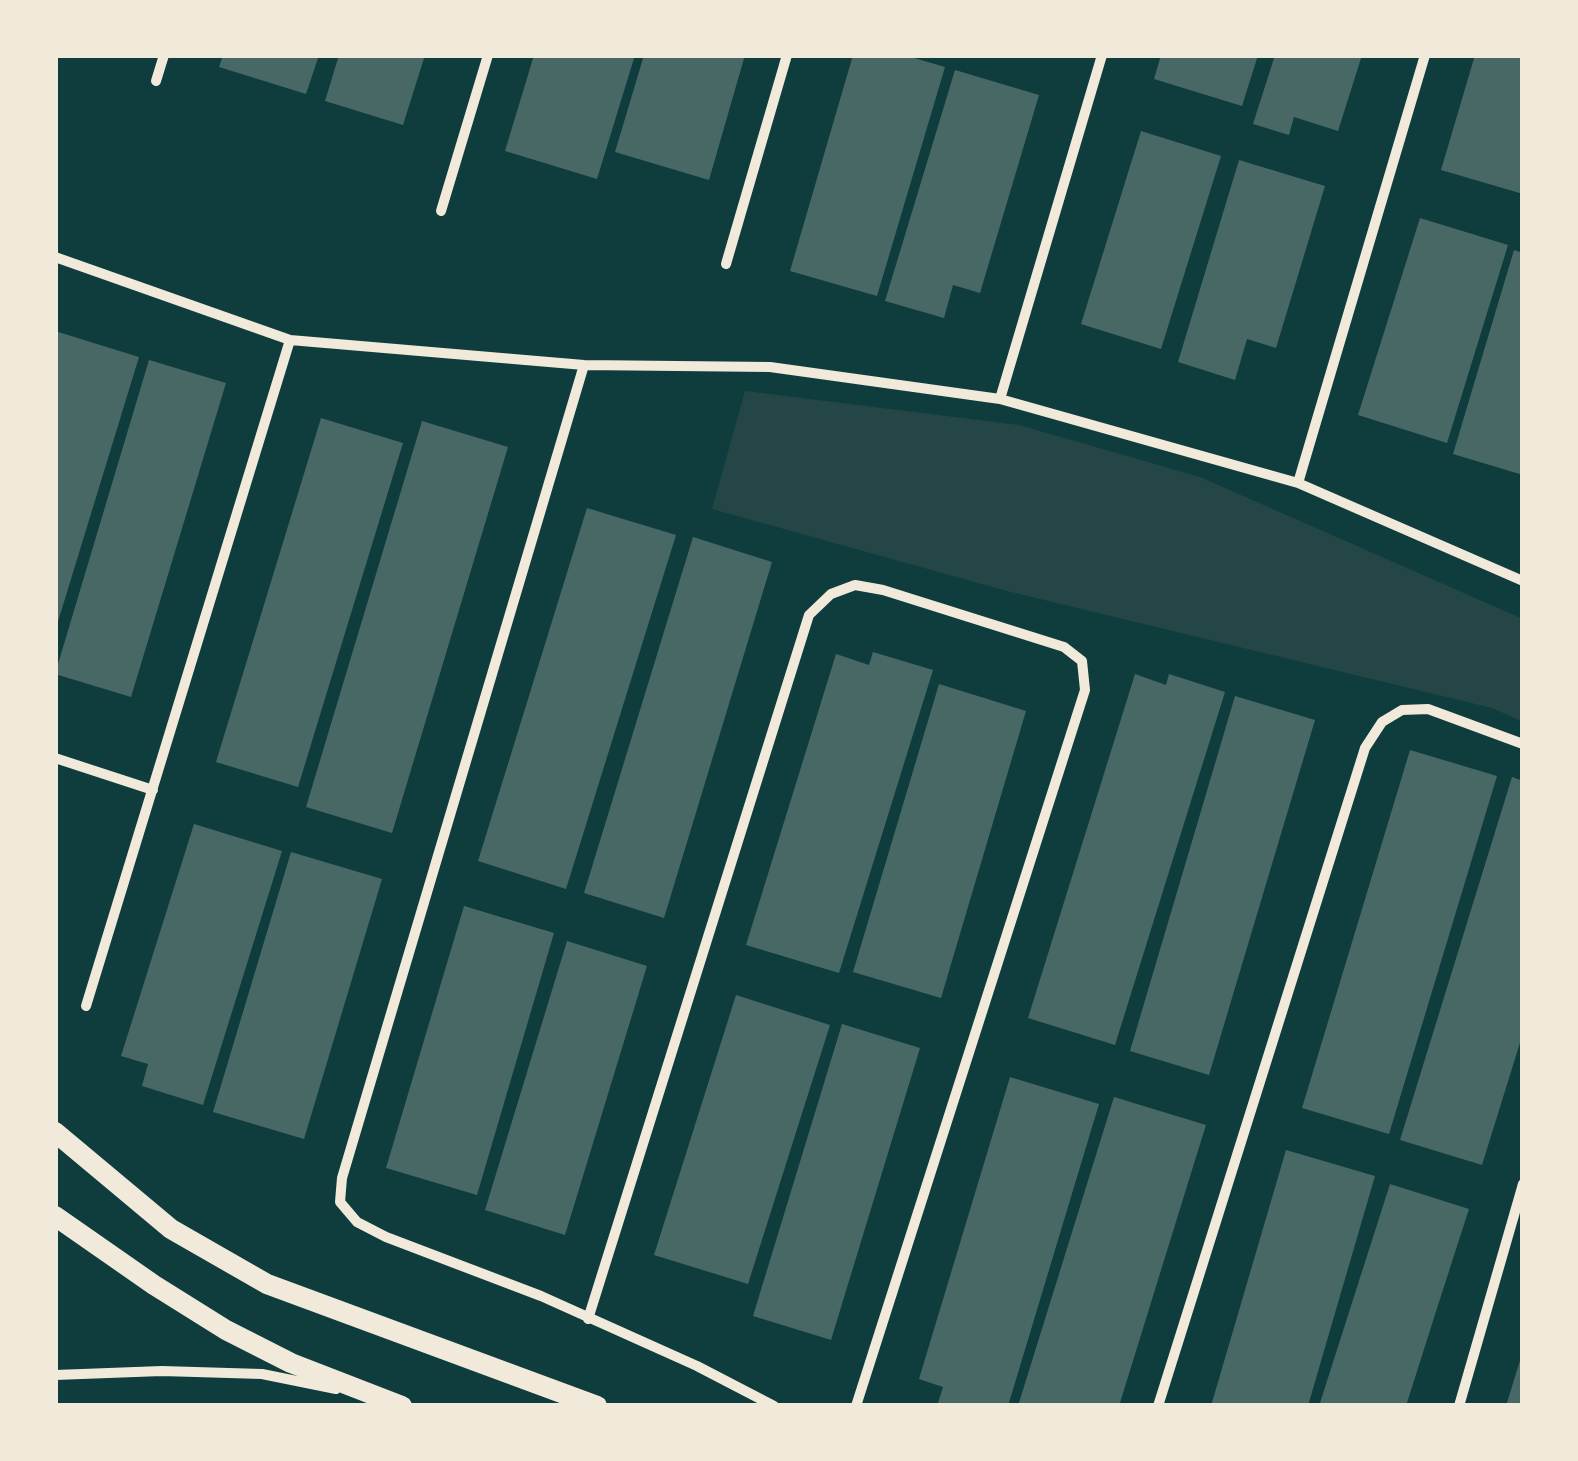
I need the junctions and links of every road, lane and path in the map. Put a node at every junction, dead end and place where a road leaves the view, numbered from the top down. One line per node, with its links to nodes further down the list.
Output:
1 (164, 55): 6 (street)
2 (488, 55): 7 (street)
3 (787, 55): 9 (street)
4 (1102, 55): 12 (street)
5 (1424, 55): 13 (street)
6 (156, 81)
7 (442, 210)
8 (55, 258): 10 (street)
9 (726, 264)
10 (290, 340): 11 (street); 17 (street)
11 (584, 365): 12 (street); 22 (street)
12 (1000, 398): 13 (street)
13 (1298, 483): 14 (street)
14 (1523, 582)
15 (1523, 744): 29 (street)
16 (55, 758): 17 (street)
17 (153, 790): 18 (street)
18 (86, 1006)
19 (55, 1132): 26 (main road)
20 (1523, 1184): 30 (street)
21 (55, 1216): 24 (main road)
22 (588, 1319): 27 (street); 28 (street)
23 (55, 1375): 24 (street)
24 (366, 1394): 25 (main road)
25 (402, 1406)
26 (597, 1406)
27 (774, 1406)
28 (856, 1406)
29 (1158, 1406)
30 (1459, 1406)

